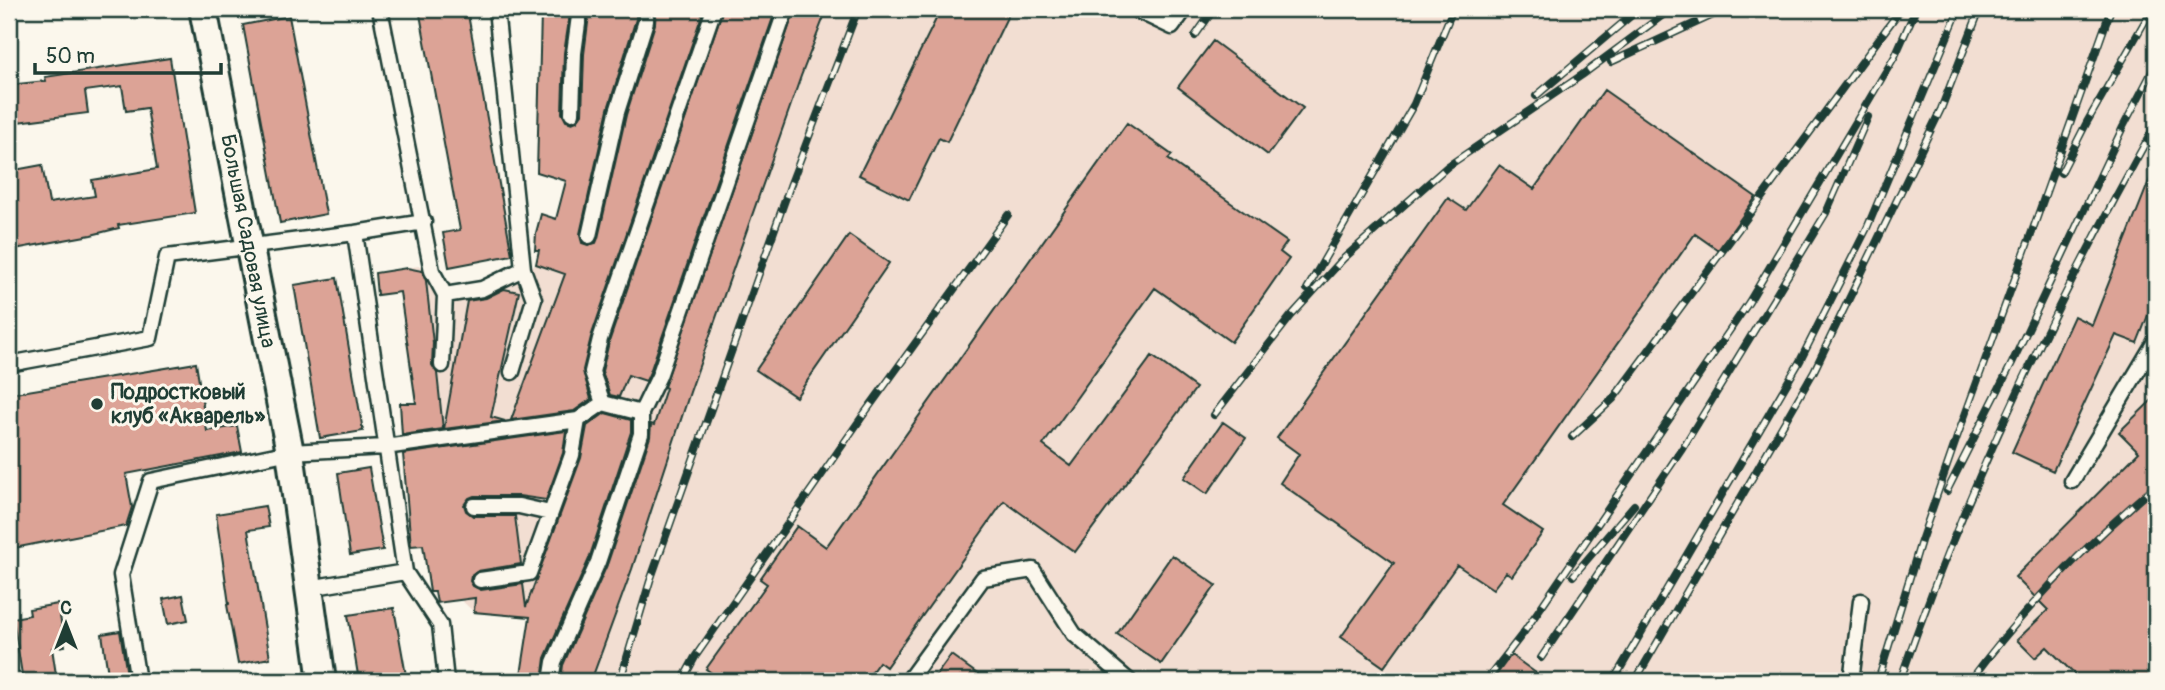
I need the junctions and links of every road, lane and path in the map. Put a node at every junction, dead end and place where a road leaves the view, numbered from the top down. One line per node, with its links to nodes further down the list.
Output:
1 (203, 9): 14 (street, Большая Садовая улица)
2 (380, 9): 11 (lane)
3 (496, 9): 15 (lane)
4 (580, 9): 10 (lane)
5 (646, 9): 13 (lane)
6 (714, 9): 21 (lane)
7 (786, 9): 22 (lane)
8 (1134, 9): 9 (lane)
9 (1185, 9)
10 (572, 113)
11 (424, 222): 12 (lane); 16 (lane)
12 (355, 233): 14 (lane); 24 (lane)
13 (589, 236)
14 (248, 247): 18 (lane); 25 (street, Большая Садовая улица)
15 (523, 269): 16 (lane); 20 (lane)
16 (444, 295): 19 (lane)
17 (2156, 341): 26 (lane)
18 (9, 364)
19 (442, 365)
20 (512, 372)
21 (603, 403): 22 (lane); 23 (lane)
22 (641, 413): 36 (lane)
23 (578, 420): 24 (lane); 28 (lane)
24 (385, 447): 25 (lane); 29 (lane)
25 (290, 453): 31 (street, Большая Садовая улица); 33 (lane)
26 (2072, 481)
27 (474, 506): 28 (lane)
28 (550, 513): 30 (lane)
29 (405, 572): 31 (lane); 35 (lane)
30 (480, 580)
31 (309, 588): 34 (street, Большая Садовая улица)
32 (1861, 601): 39 (lane)
33 (138, 681)
34 (322, 681)
35 (446, 681)
36 (551, 681)
37 (908, 681): 38 (lane)
38 (1129, 681)
39 (1851, 681)

